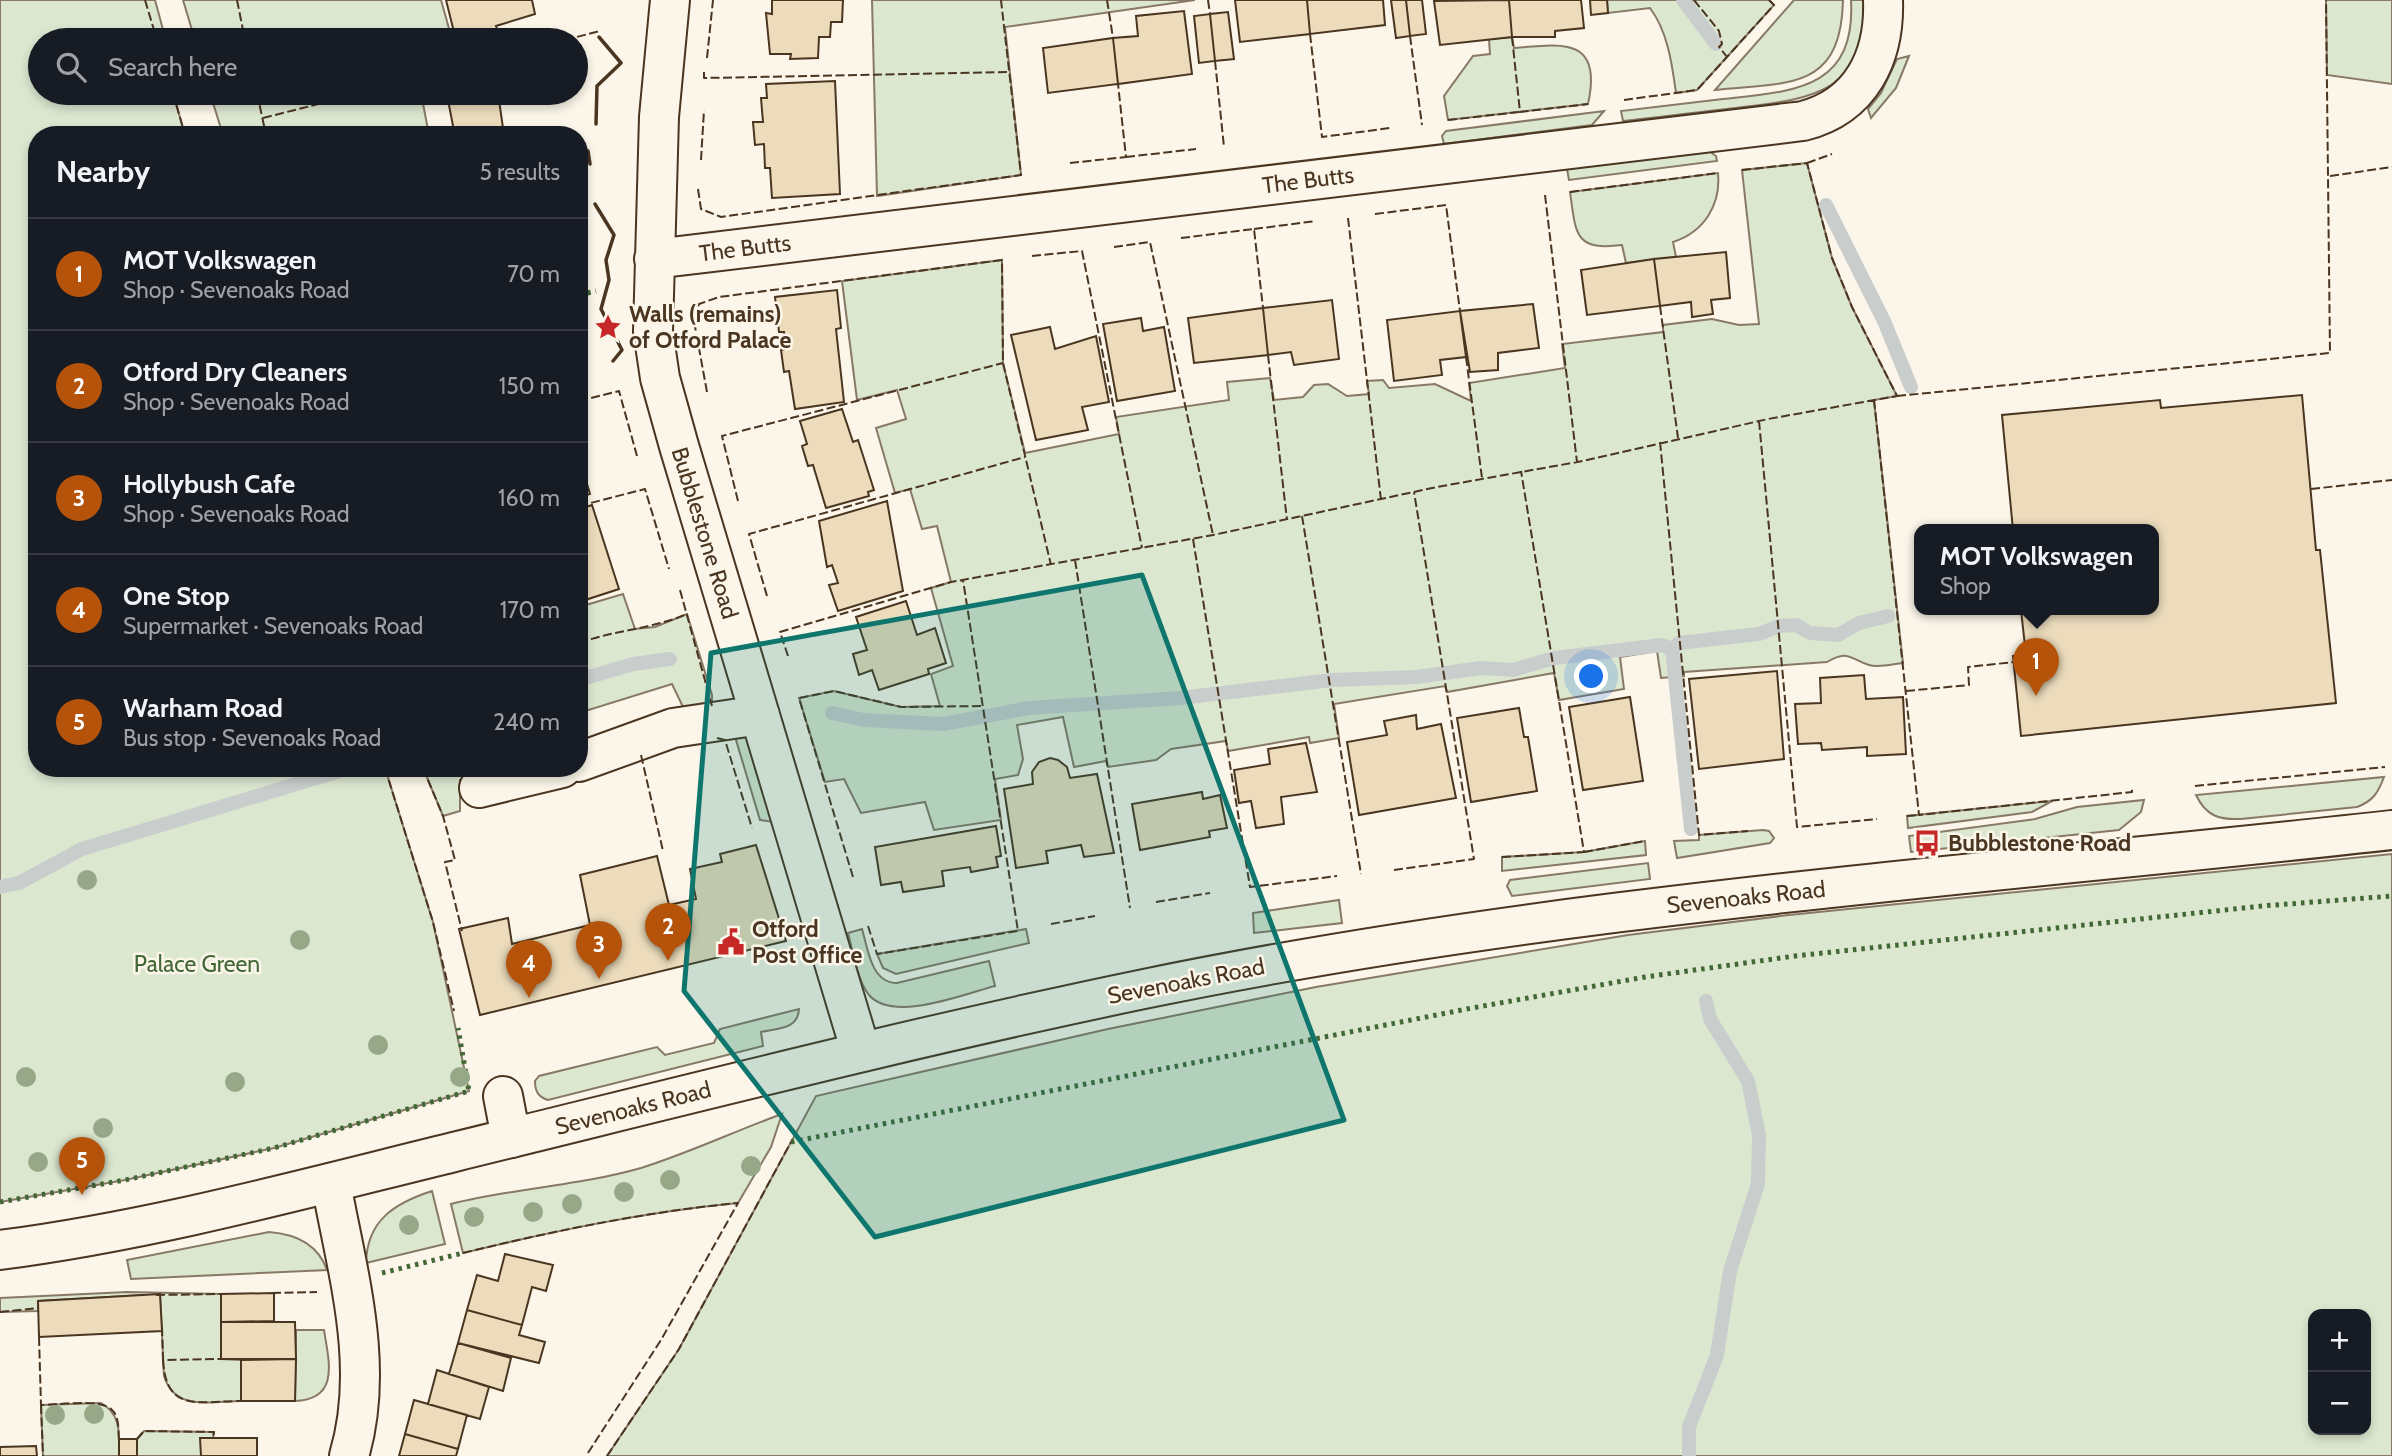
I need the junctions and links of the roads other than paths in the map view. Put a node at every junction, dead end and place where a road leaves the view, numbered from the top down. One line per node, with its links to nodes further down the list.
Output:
1 (670, 0): 3 (street, Bubblestone Road)
2 (1883, 0): 3 (street, The Butts)
3 (654, 259): 4 (street, Bubblestone Road)
4 (760, 715): 5 (street); 9 (street, Bubblestone Road)
5 (588, 759)
6 (525, 777): 7 (street)
7 (479, 788)
8 (2392, 830): 9 (street, Sevenoaks Road)
9 (861, 1052): 11 (street, Sevenoaks Road)
10 (503, 1096): 11 (street)
11 (511, 1138): 12 (street, Sevenoaks Road)
12 (331, 1183): 13 (street, Sevenoaks Road); 14 (street)
13 (0, 1250)
14 (349, 1456)

